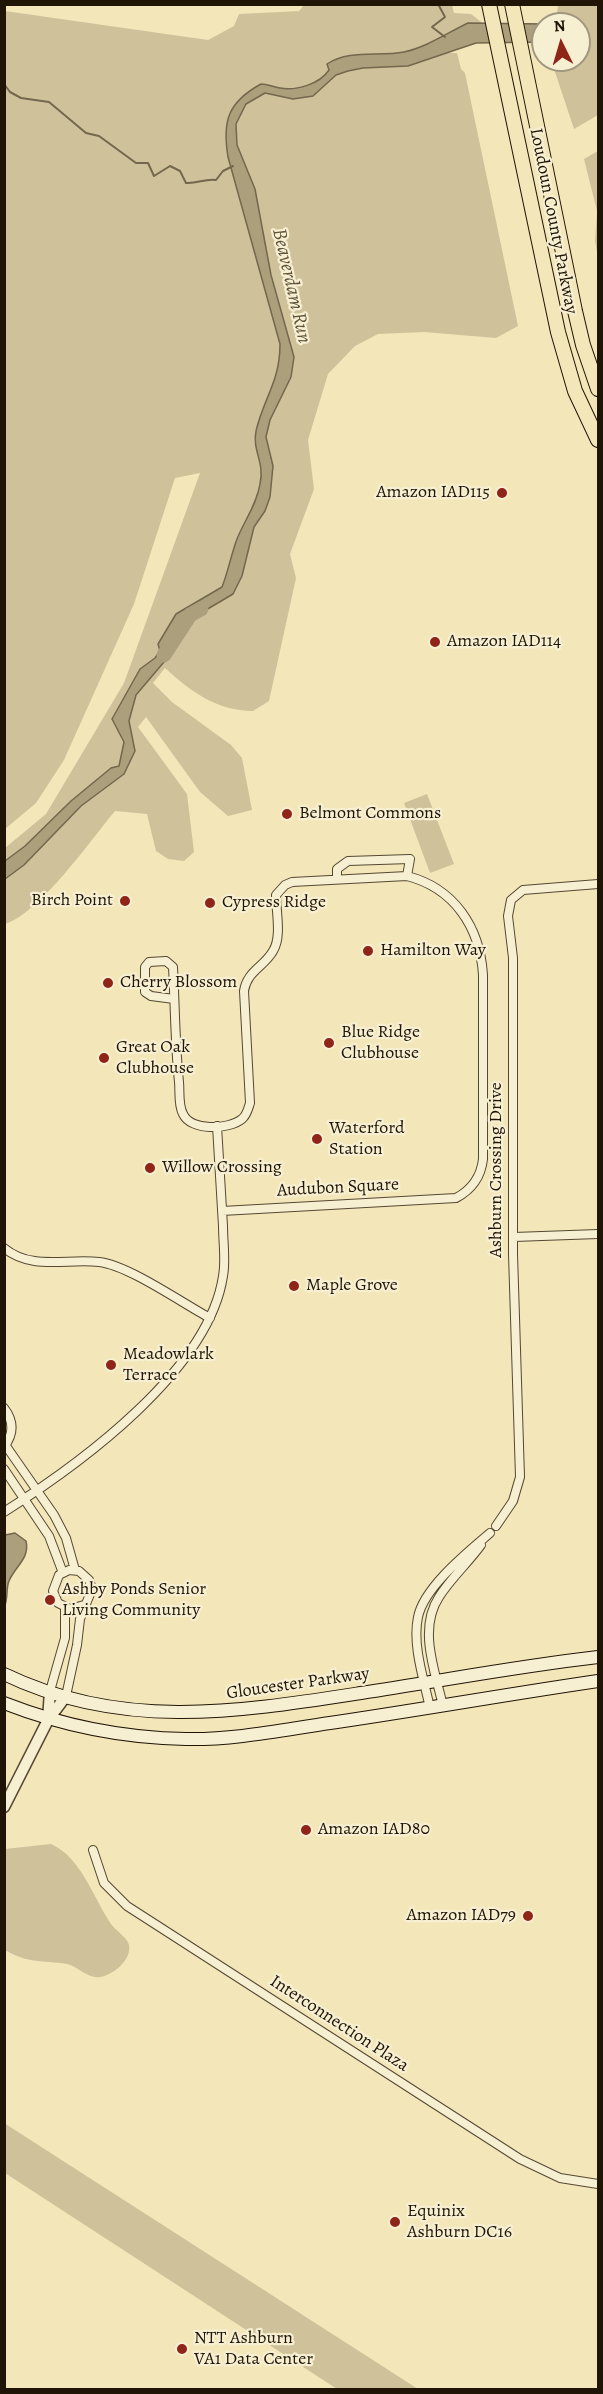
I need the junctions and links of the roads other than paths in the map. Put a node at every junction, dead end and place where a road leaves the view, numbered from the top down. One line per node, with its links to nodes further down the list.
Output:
1 (489, 4): 4 (main road, Loudoun County Parkway)
2 (513, 9): 3 (main road, Loudoun County Parkway)
3 (598, 389)
4 (598, 440)
5 (407, 876): 6 (street); 6 (street); 10 (street, Audubon Square)
6 (337, 879): 9 (street)
7 (598, 884): 12 (street, Ashburn Crossing Drive)
8 (174, 999): 8 (street); 9 (street)
9 (217, 1126): 10 (street)
10 (222, 1211): 14 (street)
11 (598, 1234): 12 (street)
12 (514, 1237): 21 (street, Ashburn Crossing Drive)
13 (4, 1248): 14 (street)
14 (210, 1318): 18 (street)
15 (4, 1408): 16 (street)
16 (5, 1446): 18 (street)
17 (4, 1469): 19 (street)
18 (37, 1491): 19 (street); 22 (street)
19 (26, 1499): 20 (street); 23 (street)
20 (4, 1512)
21 (496, 1526)
22 (75, 1570): 23 (street); 24 (street)
23 (63, 1573): 25 (street)
24 (84, 1605): 25 (street); 31 (street)
25 (65, 1607): 30 (street)
26 (598, 1657): 29 (main road, Gloucester Parkway)
27 (4, 1674): 30 (main road, Gloucester Parkway)
28 (598, 1681): 33 (main road)
29 (431, 1682): 29 (street); 31 (main road, Gloucester Parkway); 33 (street)
30 (50, 1691): 31 (main road, Gloucester Parkway); 34 (street)
31 (66, 1696): 34 (street)
32 (4, 1703): 34 (main road)
33 (436, 1707): 34 (main road)
34 (48, 1720): 35 (street)
35 (4, 1807)
36 (93, 1850): 37 (street, Interconnection Plaza)
37 (598, 2184)

